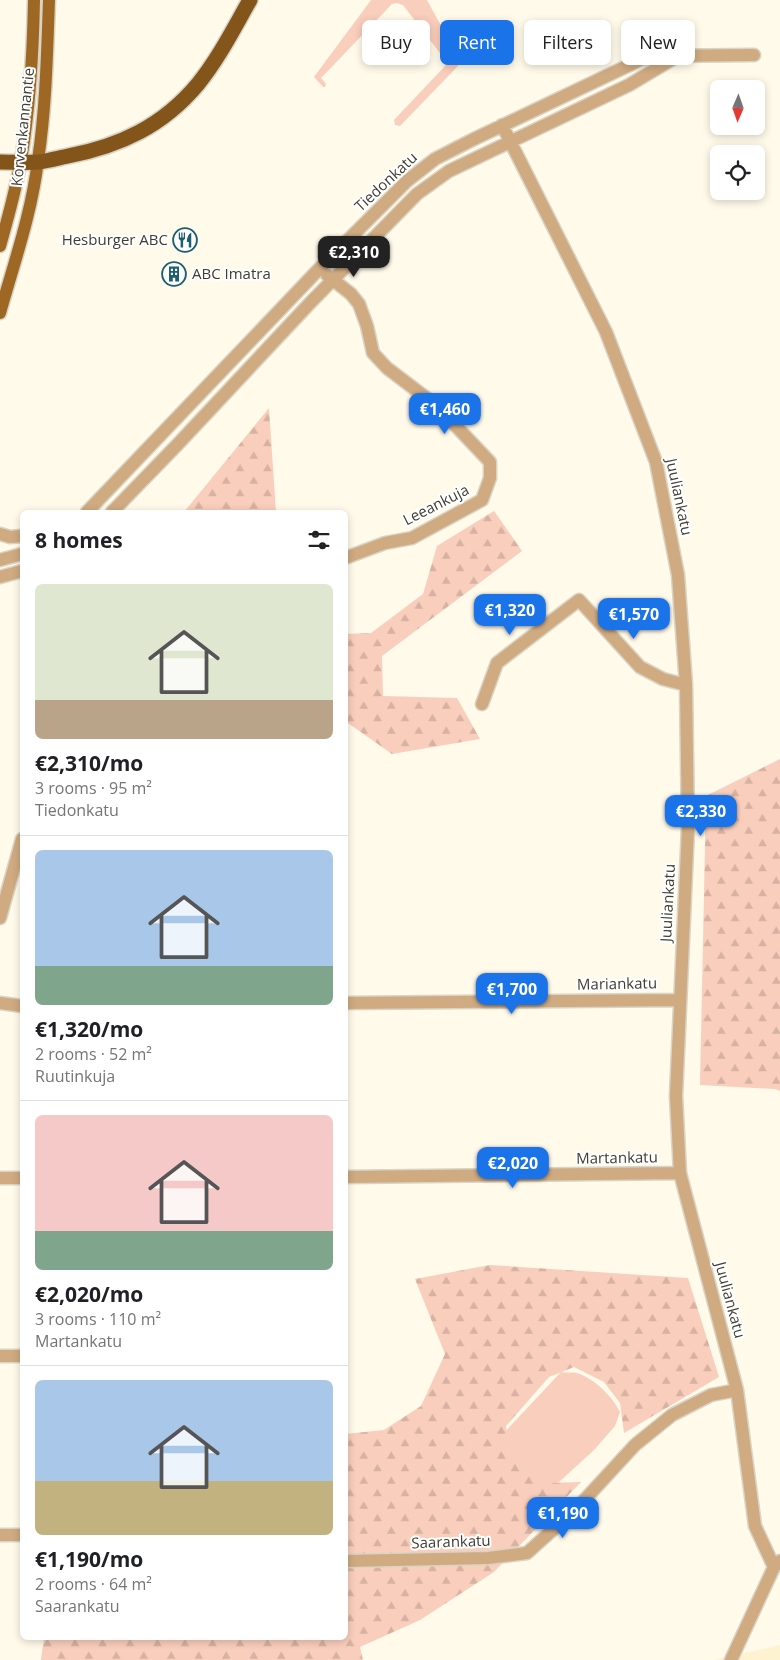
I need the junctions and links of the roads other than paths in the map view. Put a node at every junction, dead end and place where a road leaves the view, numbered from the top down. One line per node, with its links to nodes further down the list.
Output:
1 (34, 0): 11 (main road, Korvenkannantie)
2 (49, 0): 12 (main road, Korvenkannantie)
3 (250, 0): 12 (highway)
4 (754, 55): 5 (street, Tiedonkatu)
5 (695, 56)
6 (629, 65): 8 (street, Tiedonkatu)
7 (663, 65): 9 (street, Tiedonkatu)
8 (502, 125): 9 (street, Juuliankatu); 14 (street, Tiedonkatu)
9 (510, 142): 15 (street, Tiedonkatu); 26 (street, Juuliankatu)
10 (0, 162): 11 (highway)
11 (21, 162): 12 (highway); 13 (main road, Korvenkannantie)
12 (38, 162): 16 (main road, Korvenkannantie)
13 (0, 246)
14 (319, 269): 15 (street, Leeankuja); 17 (street, Tiedonkatu)
15 (333, 280): 18 (street, Tiedonkatu); 22 (street, Leeankuja)
16 (0, 312)
17 (88, 510)
18 (114, 510)
19 (0, 534): 20 (street)
20 (20, 536)
21 (20, 555): 23 (street)
22 (348, 557)
23 (0, 560)
24 (20, 572): 25 (street)
25 (0, 577)
26 (686, 684): 27 (street); 30 (street, Juuliankatu)
27 (482, 704)
28 (20, 846): 29 (street)
29 (0, 918)
30 (679, 1000): 31 (street, Mariankatu); 34 (street, Juuliankatu)
31 (348, 1003)
32 (0, 1004): 33 (street)
33 (20, 1006)
34 (680, 1173): 35 (street, Martankatu); 40 (street, Juuliankatu)
35 (348, 1177)
36 (0, 1178): 37 (street)
37 (20, 1178)
38 (0, 1356): 39 (street)
39 (20, 1356)
40 (737, 1390): 43 (street, Saarankatu); 44 (street, Juuliankatu)
41 (0, 1535): 42 (street)
42 (20, 1535)
43 (348, 1561)
44 (777, 1564): 45 (street)
45 (731, 1660)

